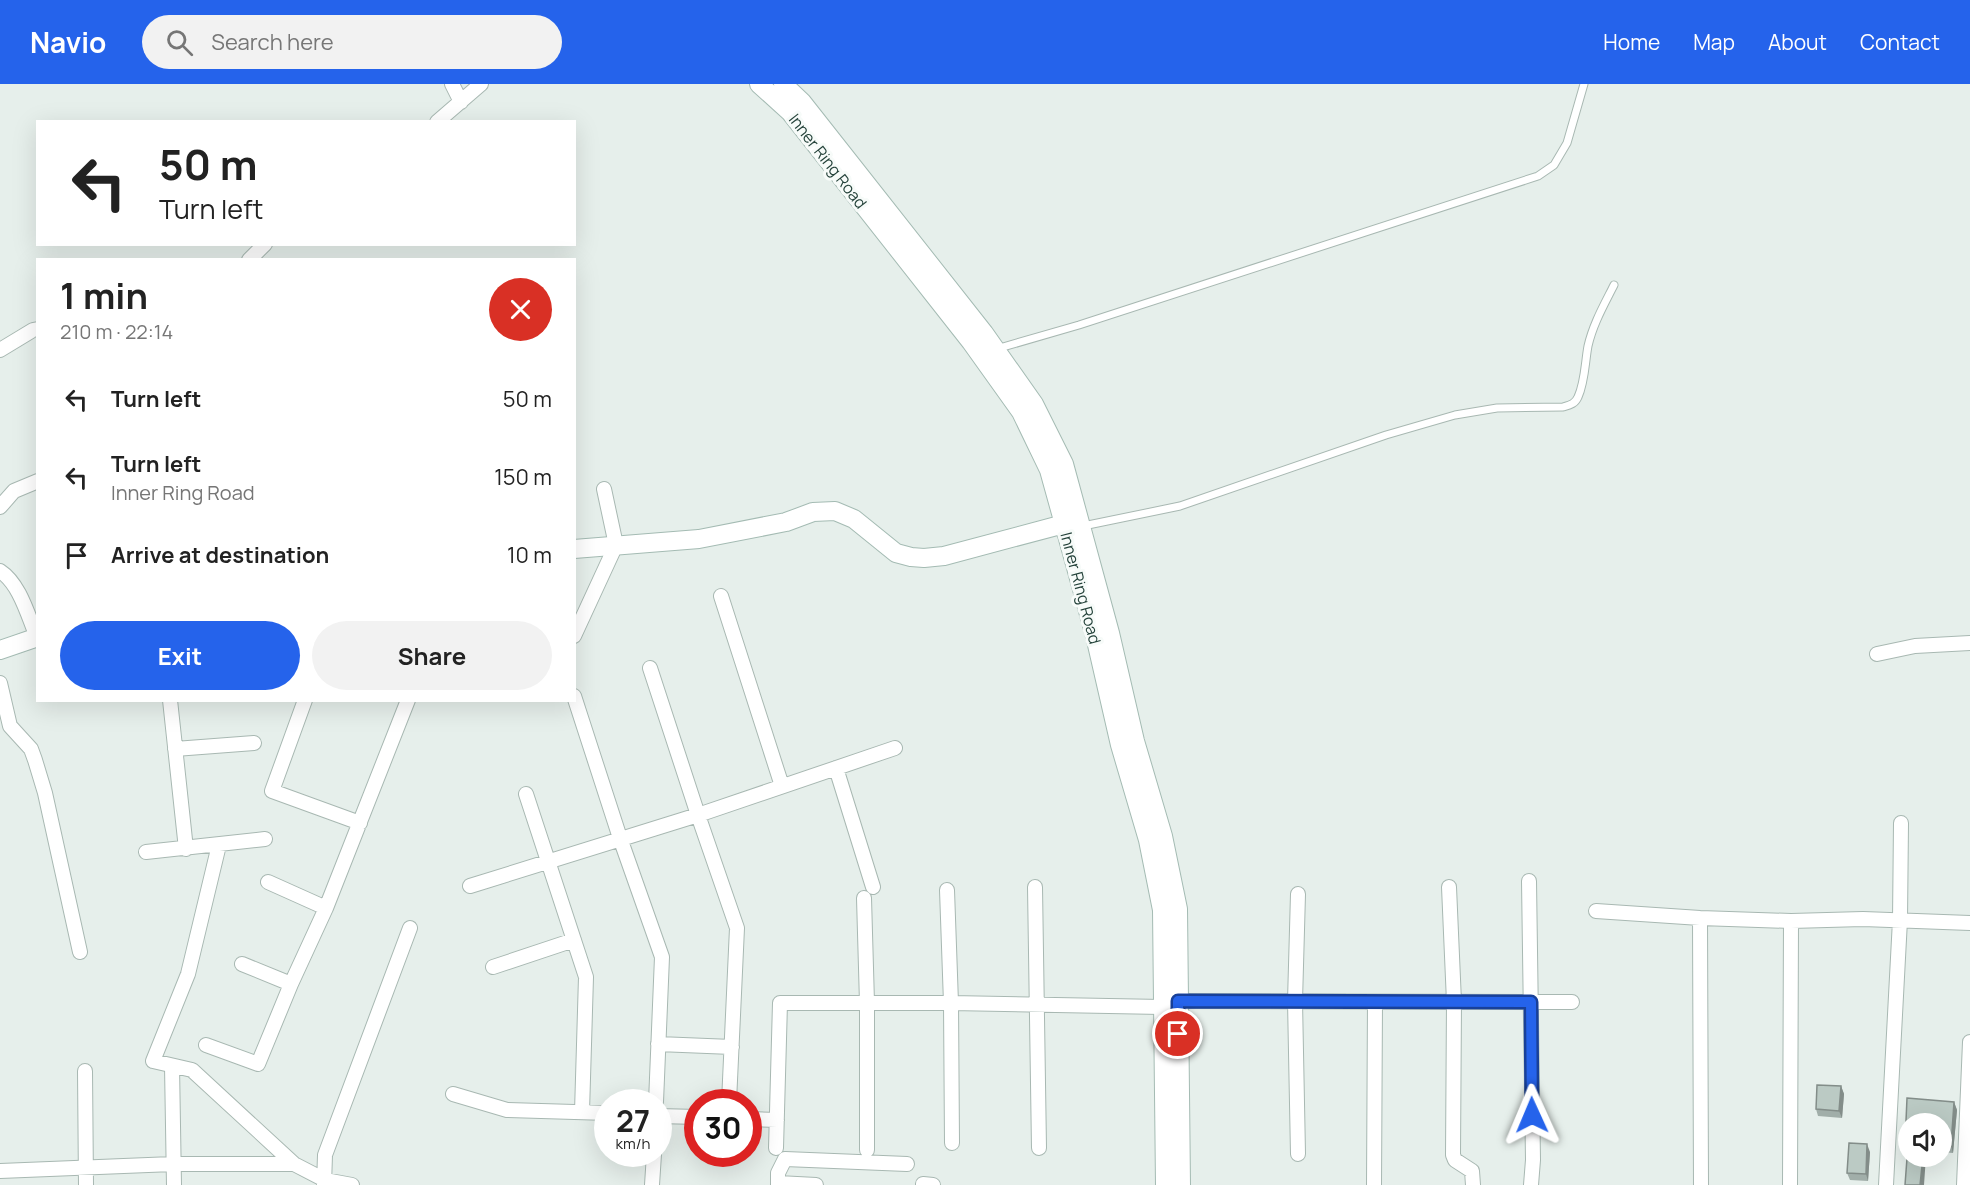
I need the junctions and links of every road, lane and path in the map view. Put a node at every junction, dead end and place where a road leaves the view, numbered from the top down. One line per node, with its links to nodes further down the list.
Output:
1 (452, 84): 6 (street)
2 (481, 84): 6 (street)
3 (759, 84): 17 (main road, Inner Ring Road)
4 (783, 84): 12 (main road, Inner Ring Road)
5 (1584, 84): 12 (lane)
6 (461, 102): 7 (street)
7 (439, 120)
8 (263, 246): 9 (street)
9 (251, 258)
10 (1614, 285): 17 (lane)
11 (36, 329): 13 (street)
12 (995, 349): 17 (main road, Inner Ring Road)
13 (0, 350)
14 (36, 482): 16 (street)
15 (604, 489): 18 (street)
16 (0, 507)
17 (1072, 525): 18 (main road); 77 (main road, Inner Ring Road)
18 (616, 545): 19 (main road); 22 (street)
19 (576, 549)
20 (0, 571): 23 (street)
21 (722, 596): 40 (street)
22 (576, 632)
23 (36, 635)
24 (36, 637): 26 (main road)
25 (1970, 643): 27 (street)
26 (0, 650)
27 (1877, 654)
28 (650, 668): 42 (street)
29 (0, 683): 34 (street)
30 (170, 702): 38 (street)
31 (304, 702): 43 (street)
32 (407, 702): 43 (street)
33 (576, 702): 45 (street)
34 (14, 733): 35 (street); 66 (street)
35 (0, 735)
36 (254, 743): 38 (street)
37 (895, 748): 39 (street)
38 (175, 749): 48 (street)
39 (836, 768): 40 (street); 75 (street)
40 (782, 786): 42 (street)
41 (526, 794): 50 (street)
42 (698, 815): 45 (street); 82 (street)
43 (360, 823): 58 (street)
44 (1901, 823): 61 (street)
45 (620, 838): 50 (street); 80 (street)
46 (265, 839): 47 (street)
47 (219, 845): 48 (street); 83 (street)
48 (186, 849): 49 (street)
49 (146, 852)
50 (548, 861): 53 (street); 65 (street)
51 (1529, 881): 73 (street)
52 (268, 882): 58 (street)
53 (470, 886)
54 (1035, 887): 78 (street)
55 (1449, 887): 72 (street)
56 (947, 890): 76 (street)
57 (1298, 894): 70 (street)
58 (326, 908): 69 (street)
59 (1596, 911): 60 (street)
60 (1700, 918): 62 (street); 117 (street)
61 (1900, 920): 62 (street); 63 (street); 119 (street)
62 (1791, 921): 118 (street)
63 (1970, 923)
64 (410, 928): 103 (street)
65 (574, 940): 68 (street); 88 (street)
66 (80, 952)
67 (242, 964): 69 (street)
68 (493, 967)
69 (291, 984): 81 (street)
70 (1295, 1001): 71 (street); 77 (street); 96 (street)
71 (1375, 1002): 72 (street); 114 (street)
72 (1454, 1002): 73 (street); 115 (street)
73 (1531, 1002): 74 (street); 116 (street)
74 (1572, 1002)
75 (867, 1003): 76 (street); 91 (street); 95 (street)
76 (951, 1003): 78 (street); 92 (street)
77 (1170, 1004): 78 (street); 112 (main road, Inner Ring Road); 113 (main road, Inner Ring Road)
78 (1035, 1005): 94 (street)
79 (1970, 1042): 120 (street)
80 (658, 1044): 82 (street); 85 (street)
81 (206, 1045)
82 (732, 1047): 86 (street)
83 (172, 1066): 97 (street); 98 (street)
84 (85, 1071): 101 (street)
85 (656, 1089)
86 (730, 1089)
87 (453, 1094): 88 (street)
88 (582, 1112): 89 (street)
89 (594, 1112)
90 (762, 1119): 91 (street)
91 (777, 1120): 93 (street)
92 (952, 1143)
93 (776, 1148)
94 (1038, 1148)
95 (867, 1150)
96 (1298, 1154)
97 (173, 1164): 98 (street); 101 (street); 107 (street)
98 (294, 1164): 103 (street)
99 (907, 1164): 104 (street)
100 (653, 1167): 109 (street)
101 (86, 1168): 102 (street); 106 (street)
102 (0, 1171)
103 (324, 1183): 108 (street)
104 (778, 1184): 110 (street)
105 (923, 1184): 111 (street)
106 (86, 1185)
107 (174, 1185)
108 (352, 1185)
109 (652, 1185)
110 (816, 1185)
111 (933, 1185)
112 (1165, 1185)
113 (1181, 1185)
114 (1374, 1185)
115 (1473, 1185)
116 (1531, 1185)
117 (1701, 1185)
118 (1790, 1185)
119 (1886, 1185)
120 (1964, 1185)

